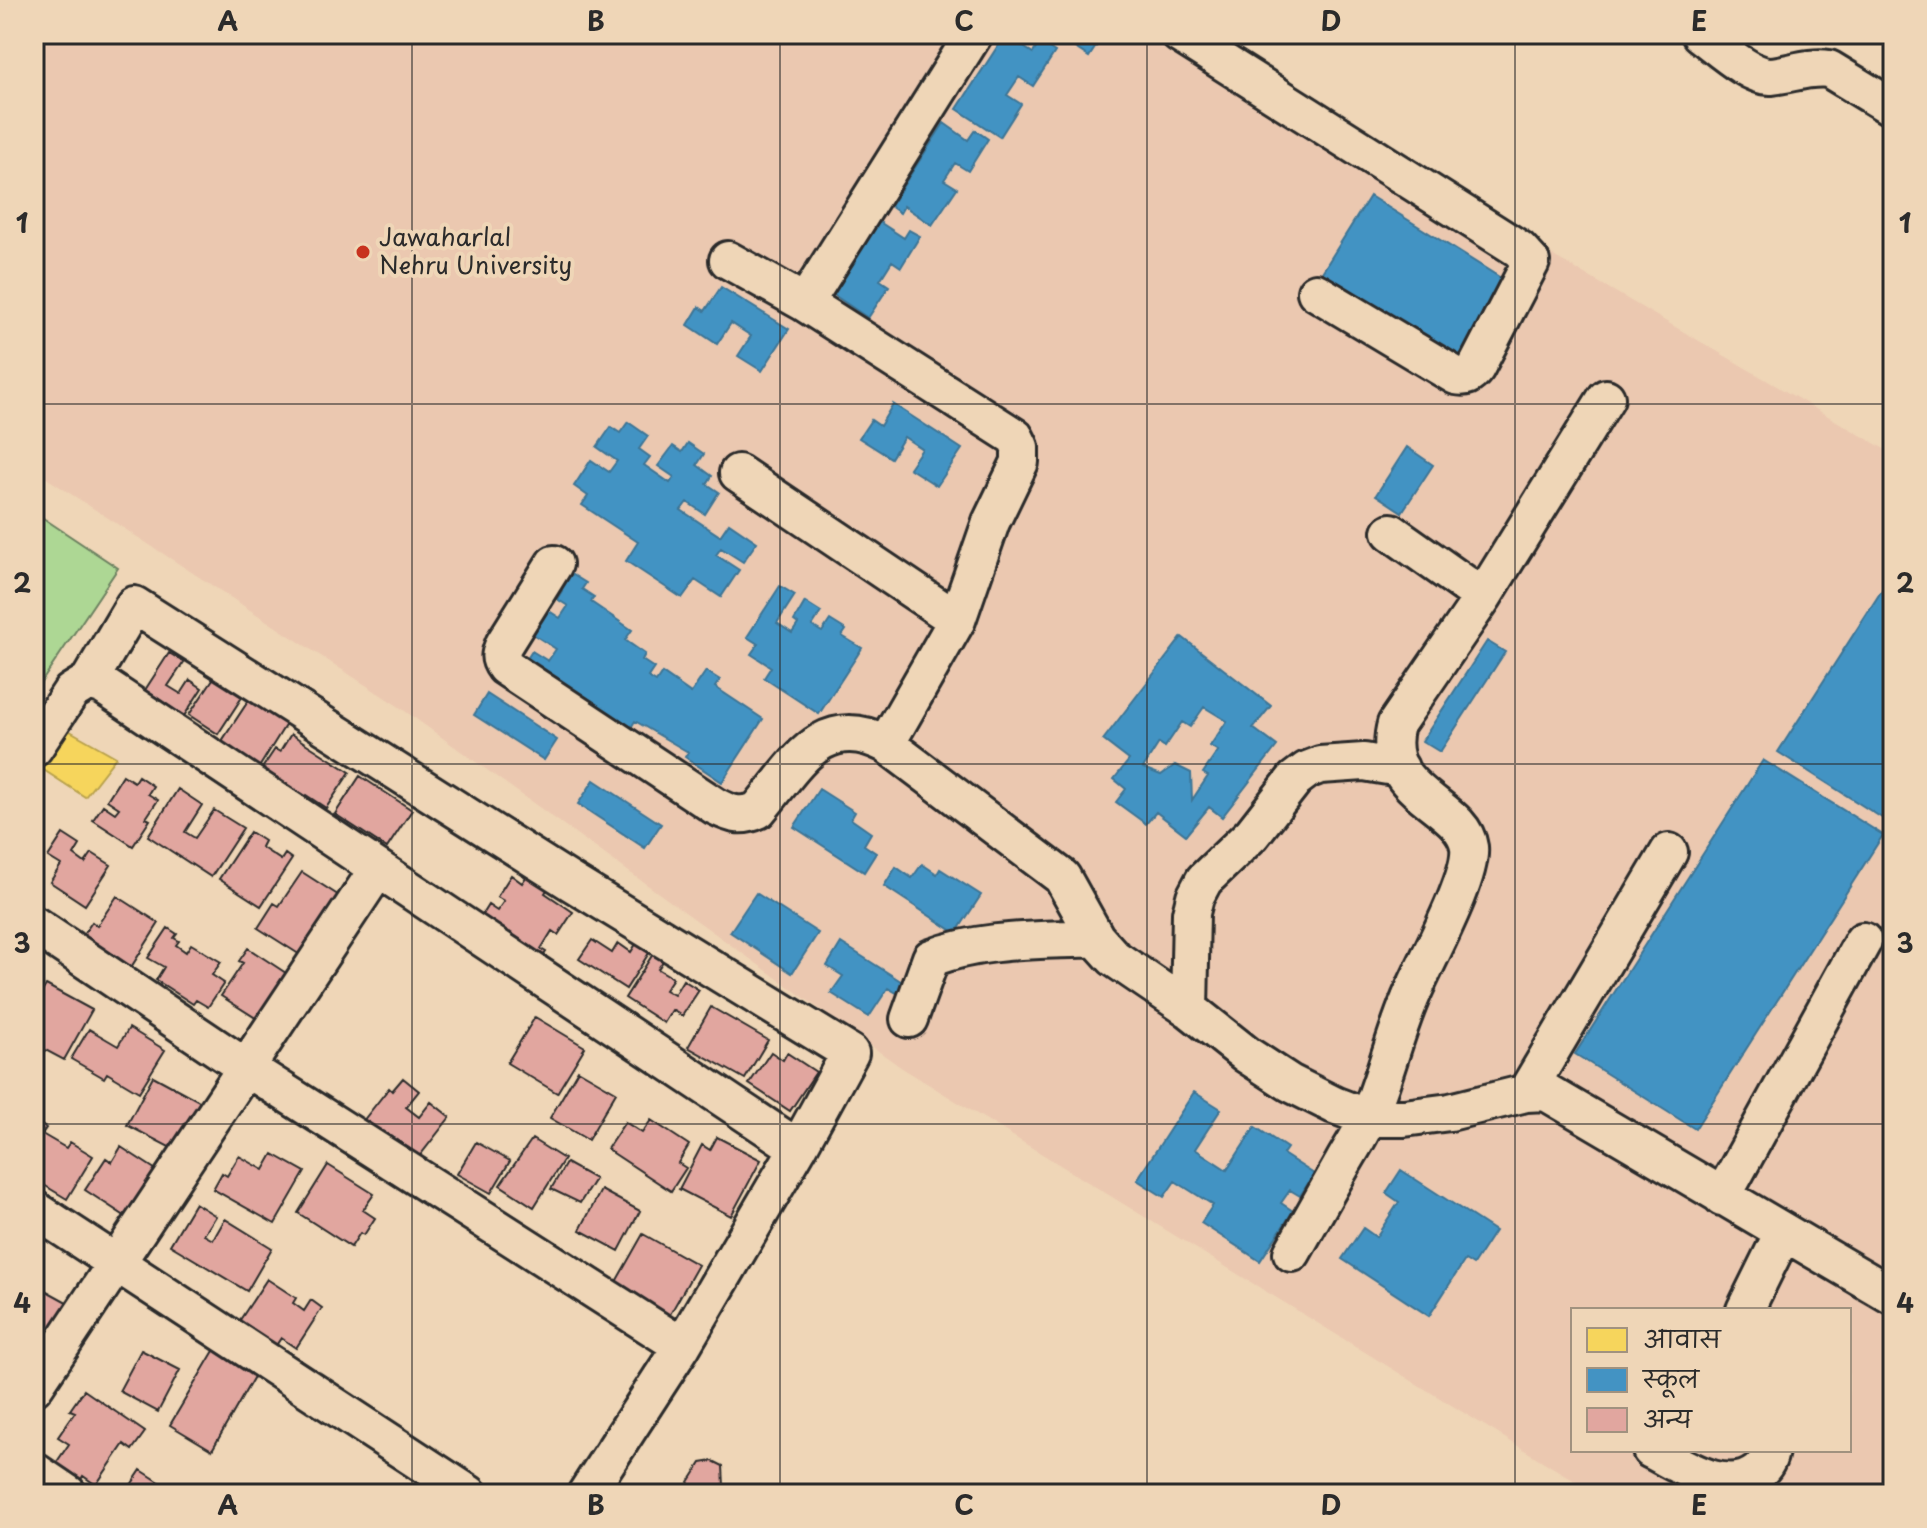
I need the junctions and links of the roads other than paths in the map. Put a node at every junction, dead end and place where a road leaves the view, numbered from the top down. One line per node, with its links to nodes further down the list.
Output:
1 (974, 34): 7 (street)
2 (1179, 34): 6 (street)
3 (1700, 34): 4 (street)
4 (1893, 108)
5 (728, 260): 7 (street)
6 (1316, 292)
7 (805, 303): 13 (street)
8 (1606, 398): 12 (street)
9 (738, 473): 13 (street)
10 (1391, 532): 12 (street)
11 (554, 564): 15 (street)
12 (1483, 597): 17 (street)
13 (957, 620): 15 (street)
14 (89, 681): 16 (street); 19 (street); 28 (street)
15 (886, 744): 21 (street)
16 (34, 748)
17 (1400, 768): 23 (street); 27 (street)
18 (1669, 852): 26 (street)
19 (378, 869): 25 (street); 28 (street)
20 (34, 925): 25 (street)
21 (1096, 938): 23 (street); 24 (street)
22 (1863, 941): 29 (street)
23 (1189, 1009): 27 (street)
24 (909, 1019)
25 (245, 1067): 33 (street); 36 (street)
26 (1526, 1093): 27 (street); 29 (street)
27 (1368, 1118): 32 (street)
28 (798, 1148): 36 (street)
29 (1722, 1197): 31 (street)
30 (34, 1209): 33 (street)
31 (1783, 1233): 34 (street); 35 (street)
32 (1292, 1253)
33 (118, 1262): 37 (street); 42 (street)
34 (1893, 1296)
35 (1746, 1308)
36 (682, 1346): 43 (street)
37 (34, 1387)
38 (1655, 1452): 39 (street)
39 (1770, 1452)
40 (34, 1471): 41 (street)
41 (68, 1494)
42 (469, 1494)
43 (586, 1494)

